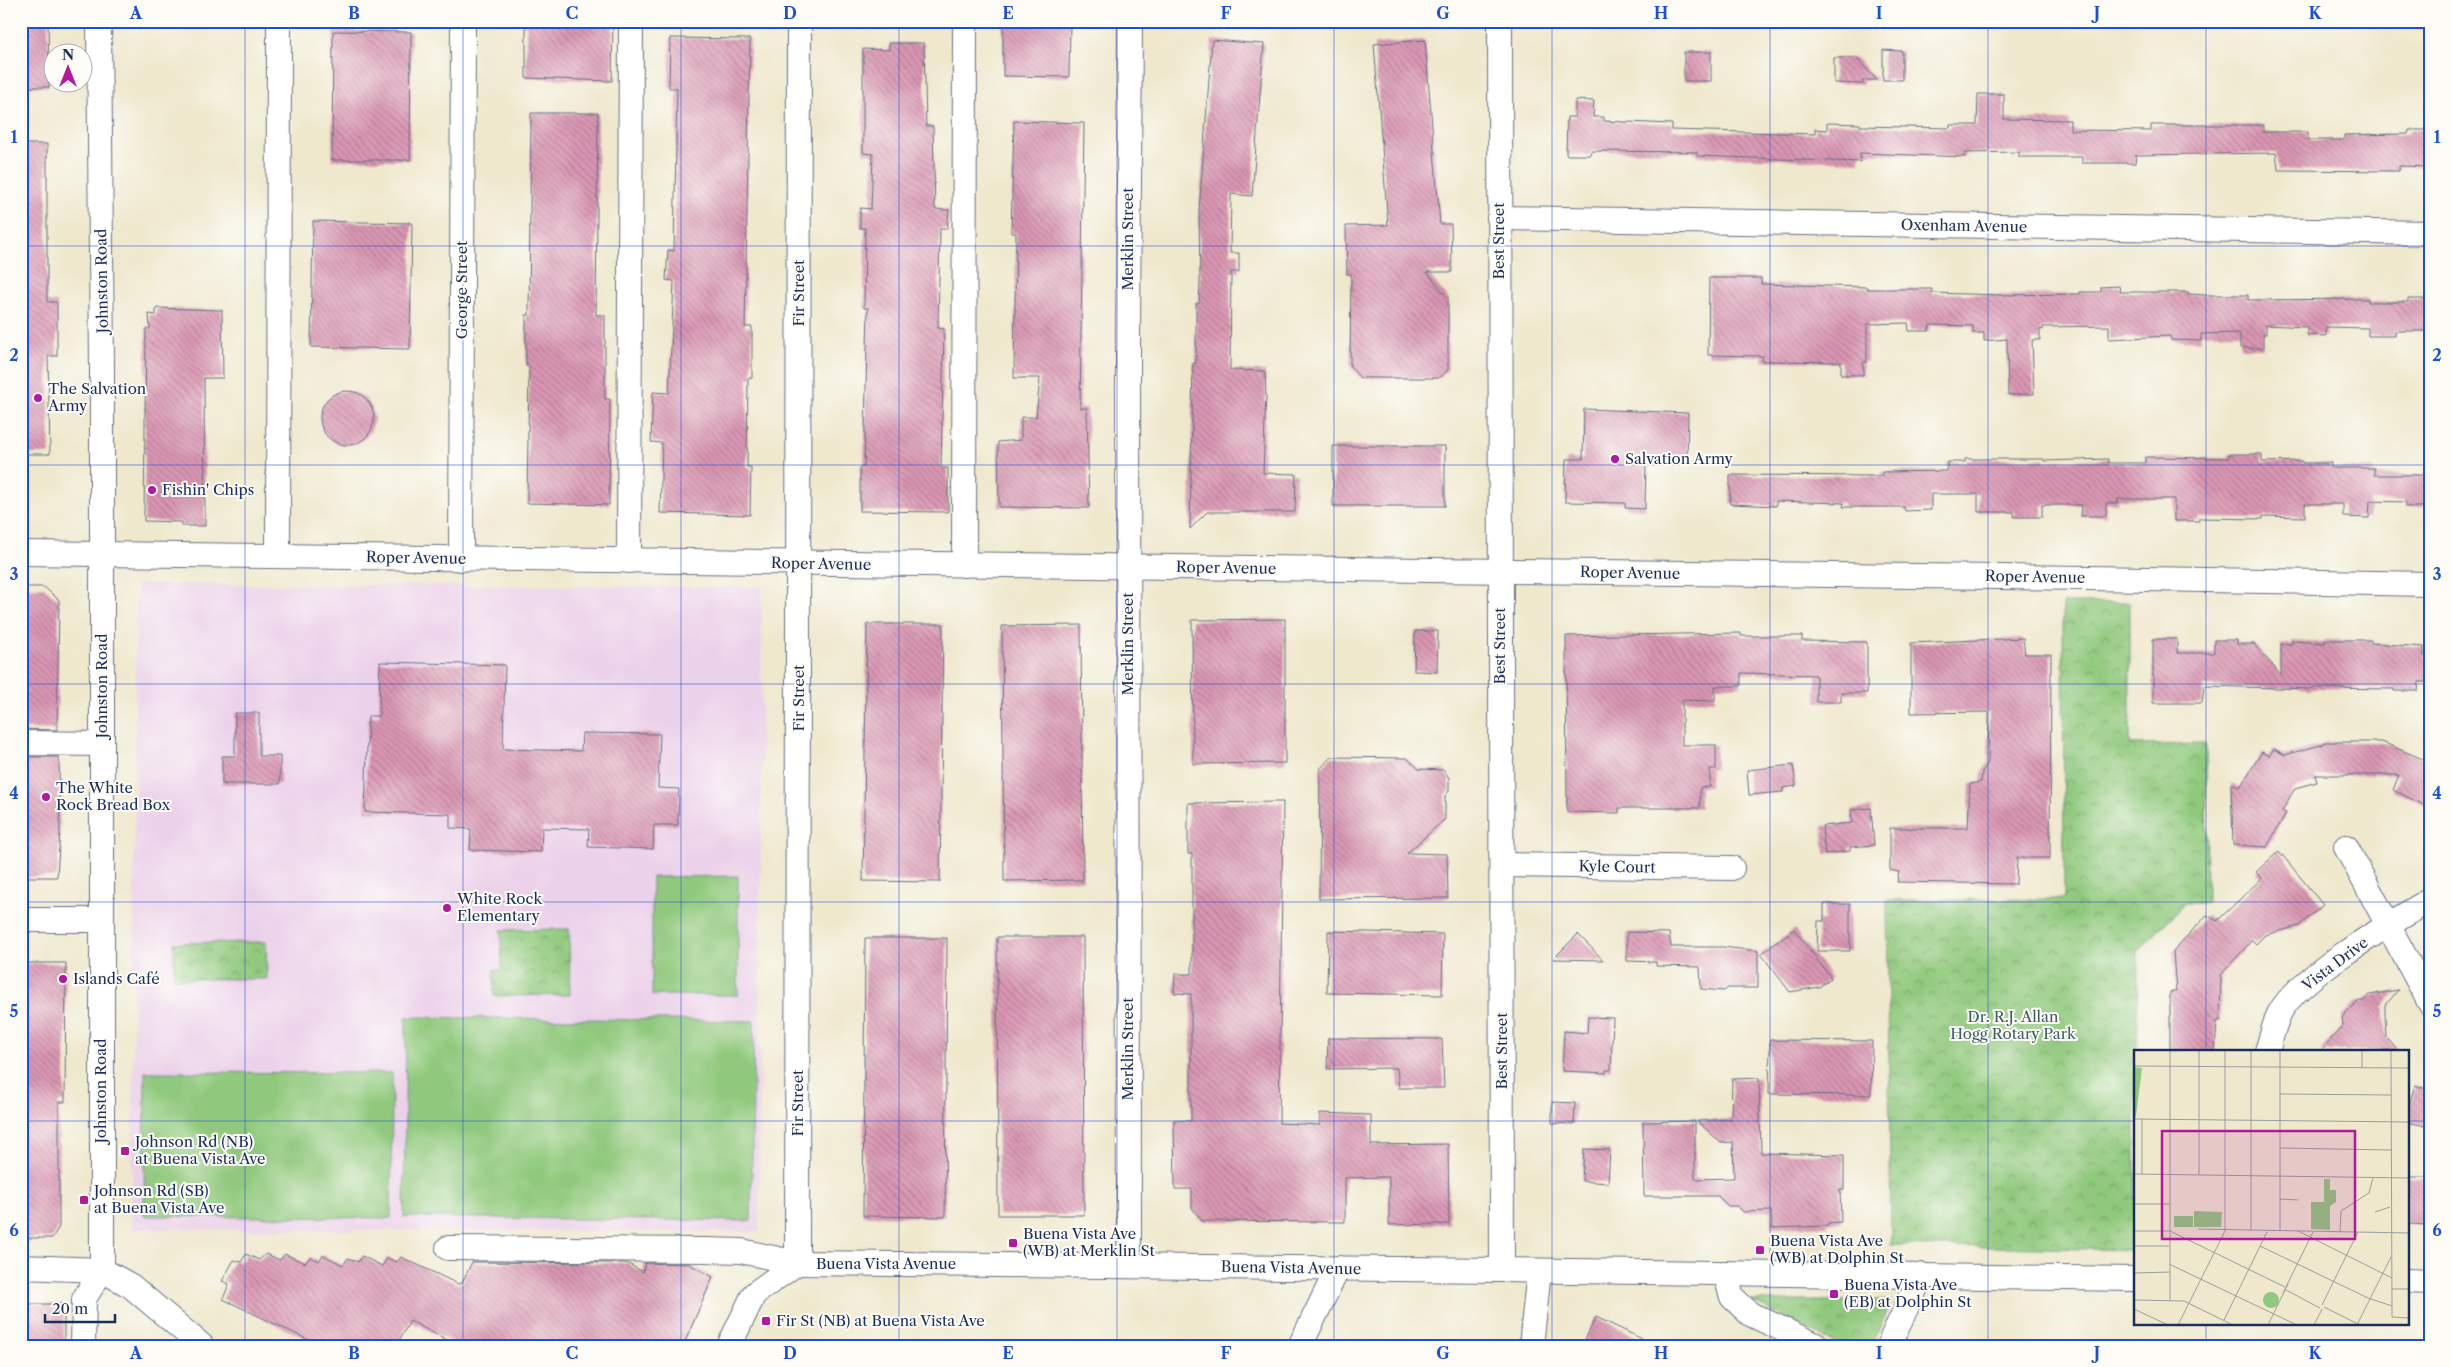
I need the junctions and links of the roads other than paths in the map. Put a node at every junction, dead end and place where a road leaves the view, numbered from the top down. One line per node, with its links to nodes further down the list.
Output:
1 (99, 21): 12 (street, Johnston Road)
2 (279, 21): 13 (street)
3 (463, 21): 14 (street, George Street)
4 (631, 21): 15 (street)
5 (799, 21): 16 (street, Fir Street)
6 (965, 21): 17 (street)
7 (1130, 21): 18 (street, Merklin Street)
8 (1500, 21): 9 (street, Best Street)
9 (1499, 218): 10 (street, Oxenham Avenue); 19 (street, Best Street)
10 (2430, 233)
11 (21, 553): 12 (street, Roper Avenue)
12 (102, 554): 13 (street, Roper Avenue); 22 (street, Johnston Road)
13 (278, 556): 14 (street, Roper Avenue)
14 (461, 559): 15 (street, Roper Avenue)
15 (629, 561): 16 (street, Roper Avenue)
16 (799, 563): 17 (street, Roper Avenue); 33 (street, Fir Street)
17 (964, 565): 18 (street, Roper Avenue)
18 (1128, 567): 19 (street, Roper Avenue); 34 (street, Merklin Street)
19 (1499, 572): 20 (street, Roper Avenue); 24 (street, Best Street)
20 (2430, 584)
21 (21, 743): 22 (street)
22 (102, 744): 28 (street, Johnston Road)
23 (2346, 847): 29 (street)
24 (1502, 865): 25 (street, Kyle Court); 38 (street, Best Street)
25 (1732, 868)
26 (2430, 900): 29 (street, Vista Drive)
27 (21, 920): 28 (street)
28 (100, 920): 37 (street, Johnston Road)
29 (2388, 926): 30 (street); 31 (street, Vista Drive)
30 (2430, 1003)
31 (2268, 1050)
32 (448, 1248): 33 (street, Buena Vista Avenue)
33 (798, 1263): 34 (street, Buena Vista Avenue); 47 (street)
34 (1129, 1266): 36 (street, Buena Vista Avenue)
35 (21, 1267): 37 (street)
36 (1338, 1268): 38 (street, Buena Vista Avenue); 48 (street)
37 (102, 1270): 45 (street); 46 (street)
38 (1502, 1270): 39 (street, Buena Vista Avenue)
39 (1538, 1271): 40 (street, Buena Vista Avenue); 49 (street)
40 (1725, 1272): 41 (street, Buena Vista Avenue); 50 (street)
41 (1922, 1275): 42 (street, Buena Vista Avenue); 51 (street)
42 (2134, 1279)
43 (2408, 1281): 44 (street)
44 (2430, 1282)
45 (83, 1346)
46 (202, 1346)
47 (729, 1346)
48 (1300, 1346)
49 (1530, 1346)
50 (1818, 1346)
51 (1888, 1346)

